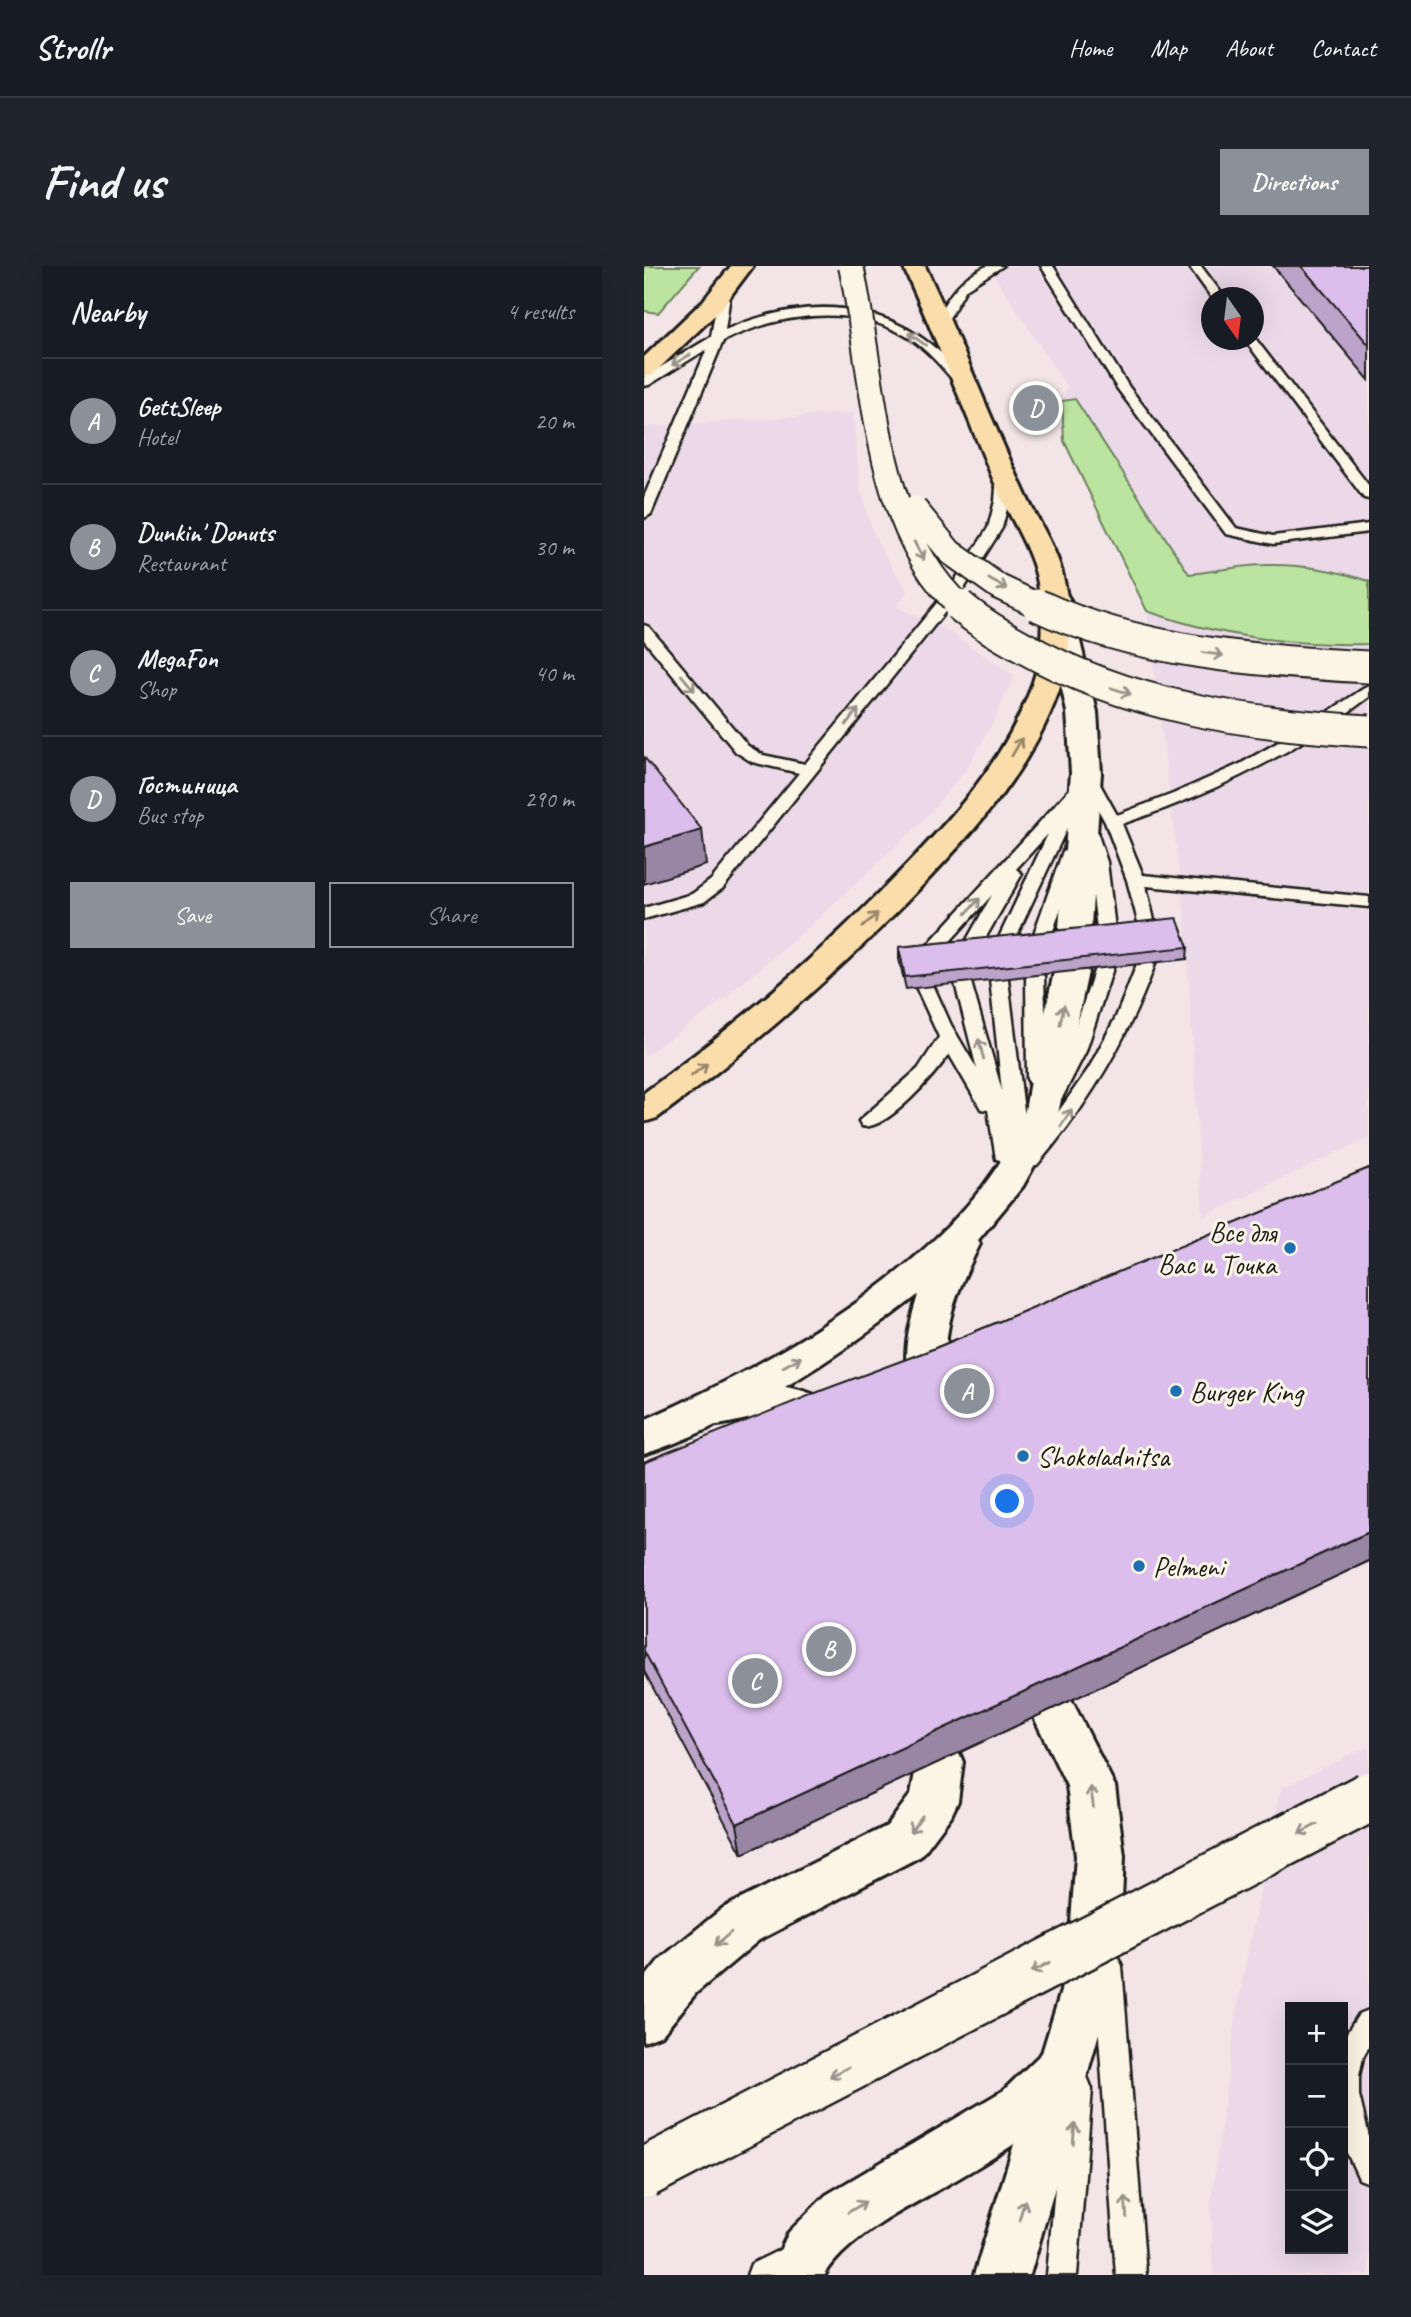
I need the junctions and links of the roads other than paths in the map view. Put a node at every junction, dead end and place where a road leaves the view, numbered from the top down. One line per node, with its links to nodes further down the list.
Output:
1 (742, 266): 8 (main road)
2 (851, 266): 15 (street, bridge)
3 (915, 266): 9 (main road)
4 (997, 266): 9 (lane)
5 (1047, 266): 19 (lane)
6 (1195, 266): 7 (lane)
7 (1211, 287)
8 (725, 288): 10 (lane); 12 (main road)
9 (941, 322): 14 (main road)
10 (717, 340): 13 (lane, one-way to 13); 14 (lane, one-way to 10); 18 (lane)
11 (1259, 350): 17 (lane)
12 (644, 370)
13 (644, 382)
14 (967, 386): 16 (main road)
15 (888, 464): 22 (street, one-way to 22, bridge); 24 (street, one-way to 24, bridge)
16 (1004, 474): 20 (main road); 25 (lane, one-way to 16)
17 (1369, 495)
18 (644, 514)
19 (1369, 528)
20 (1050, 578): 26 (street); 43 (main road, one-way to 20)
21 (644, 630): 25 (lane, one-way to 25)
22 (1369, 667)
23 (1369, 690): 26 (lane)
24 (1369, 731)
25 (809, 770): 30 (lane)
26 (1090, 801): 27 (lane); 28 (lane); 32 (lane); 33 (lane); 34 (lane); 46 (street, one-way to 26)
27 (1031, 841): 35 (lane); 36 (lane, one-way to 27)
28 (1136, 880): 29 (lane); 31 (lane)
29 (1369, 902)
30 (644, 914)
31 (1148, 933)
32 (1107, 937)
33 (1039, 944)
34 (1003, 948)
35 (969, 952)
36 (927, 956)
37 (1146, 964): 47 (lane, one-way to 37)
38 (1035, 976): 46 (lane)
39 (999, 979): 47 (lane)
40 (964, 983): 45 (lane, one-way to 40)
41 (925, 987): 42 (lane)
42 (949, 1035): 44 (lane); 45 (lane)
43 (644, 1110)
44 (869, 1121)
45 (1002, 1127): 47 (lane)
46 (1038, 1127): 47 (street)
47 (1005, 1188): 48 (street)
48 (968, 1229): 49 (street); 50 (street, one-way to 48)
49 (929, 1383)
50 (700, 1415): 51 (street); 52 (street)
51 (826, 1422)
52 (644, 1438)
53 (1054, 1709): 56 (street, one-way to 53)
54 (940, 1762): 58 (street, one-way to 58)
55 (1369, 1797): 62 (street, one-way to 62, bridge)
56 (1100, 1856): 57 (street); 67 (lane, one-way to 56)
57 (1086, 1991): 60 (street); 66 (lane, one-way to 57)
58 (644, 2018)
59 (1369, 2023): 61 (lane)
60 (1063, 2068): 63 (street, one-way to 60); 65 (street, one-way to 60)
61 (1369, 2169)
62 (644, 2173)
63 (802, 2263): 64 (lane)
64 (762, 2275)
65 (1002, 2275)
66 (1062, 2275)
67 (1131, 2275)

